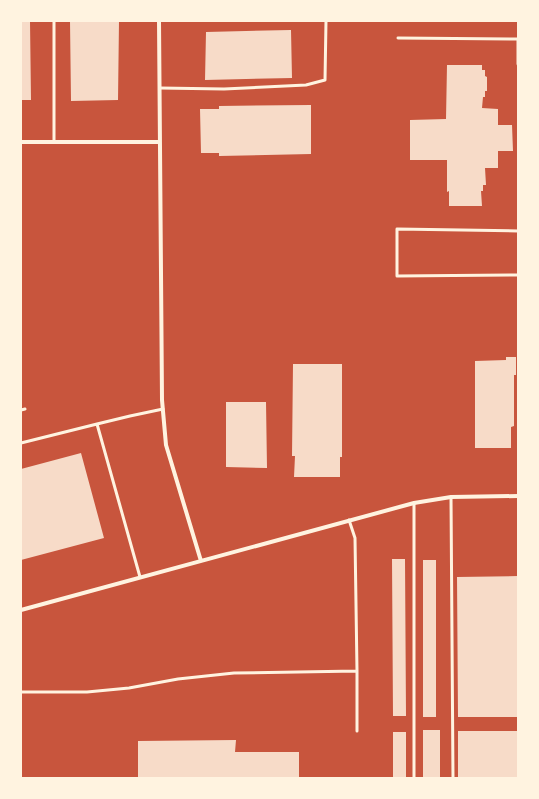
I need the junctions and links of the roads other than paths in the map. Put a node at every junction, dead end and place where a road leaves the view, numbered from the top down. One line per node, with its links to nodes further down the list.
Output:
1 (54, 21): 9 (lane)
2 (159, 21): 7 (street)
3 (326, 21): 7 (lane)
4 (398, 38): 5 (lane)
5 (518, 39): 6 (lane)
6 (518, 64)
7 (160, 88): 10 (street)
8 (21, 142): 9 (street)
9 (54, 142): 10 (street)
10 (160, 142): 13 (street)
11 (518, 231): 12 (lane)
12 (518, 275)
13 (163, 409): 14 (lane); 20 (street)
14 (97, 424): 15 (lane); 21 (lane)
15 (21, 443)
16 (518, 496): 17 (street)
17 (451, 497): 18 (street); 27 (lane)
18 (414, 503): 19 (street); 26 (lane)
19 (349, 520): 20 (street); 23 (lane)
20 (201, 561): 21 (street)
21 (140, 577): 22 (street)
22 (21, 610)
23 (357, 671): 24 (lane); 25 (lane)
24 (21, 692)
25 (357, 731)
26 (414, 778)
27 (453, 778)

